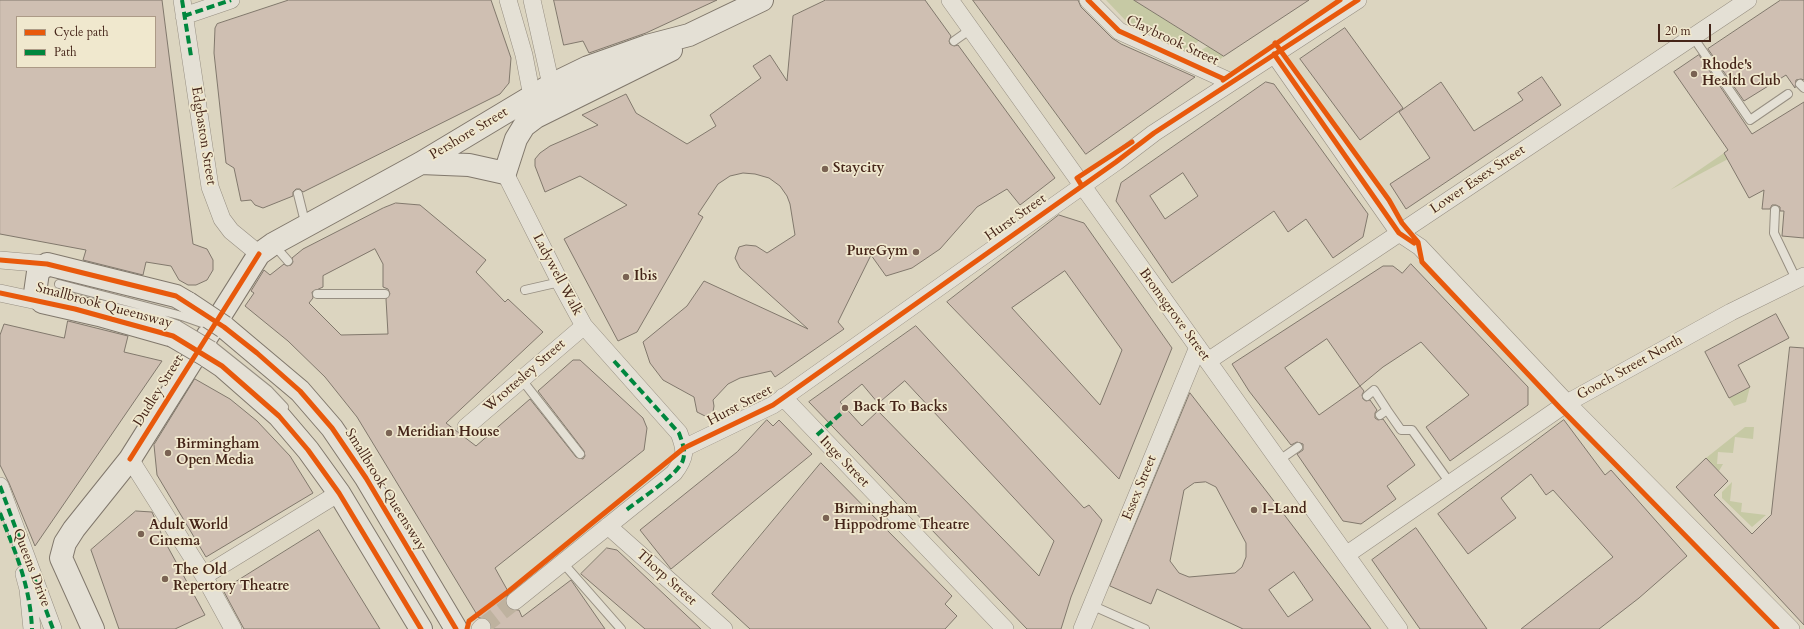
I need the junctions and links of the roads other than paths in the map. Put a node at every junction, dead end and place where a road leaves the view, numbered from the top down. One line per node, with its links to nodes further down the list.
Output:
1 (231, 0): 9 (street)
2 (508, 0): 18 (street)
3 (532, 0): 16 (street)
4 (762, 0): 11 (street, Pershore Street)
5 (950, 0): 10 (street, Bromsgrove Street)
6 (1088, 0): 15 (street, Claybrook Street)
7 (1358, 0): 14 (street, Hurst Street)
8 (1748, 0): 12 (street, Lower Essex Street)
9 (183, 8): 29 (street, Edgbaston Street)
10 (971, 29): 13 (lane); 22 (street, Bromsgrove Street)
11 (689, 35): 16 (street, Pershore Street); 19 (street, Pershore Street)
12 (1693, 37): 17 (lane); 26 (street, Lower Essex Street)
13 (954, 41)
14 (1274, 54): 15 (street, Hurst Street); 26 (street)
15 (1231, 82): 22 (street, Hurst Street)
16 (551, 85): 18 (street, Pershore Street); 19 (street)
17 (1788, 94)
18 (531, 95): 19 (street); 20 (street, Pershore Street)
19 (536, 117): 21 (street)
20 (421, 163): 21 (street); 25 (street, Pershore Street)
21 (505, 173): 32 (street, Ladywell Walk)
22 (1082, 186): 43 (street, Bromsgrove Street); 48 (street, Hurst Street)
23 (298, 194): 25 (lane)
24 (1775, 210): 31 (lane)
25 (306, 226): 29 (street, Pershore Street)
26 (1399, 233): 45 (street, Lower Essex Street); 49 (street)
27 (0, 260): 30 (street, Smallbrook Queensway)
28 (288, 261): 29 (lane)
29 (259, 262): 58 (street, Dudley Street)
30 (47, 264): 38 (street); 40 (street, Smallbrook Queensway)
31 (1800, 278): 49 (street, Gooch Street North)
32 (560, 282): 34 (lane); 41 (street, Ladywell Walk)
33 (59, 284): 40 (lane)
34 (525, 290)
35 (0, 293): 38 (street, Smallbrook Queensway)
36 (317, 294): 37 (lane)
37 (385, 294)
38 (42, 302): 42 (street, Smallbrook Queensway)
39 (91, 302): 42 (lane)
40 (185, 310): 75 (street, Smallbrook Queensway, bridge)
41 (584, 326): 46 (street, Wrottesley Street); 56 (street, Ladywell Walk)
42 (176, 330): 44 (street, Smallbrook Queensway, bridge)
43 (1198, 347): 45 (street, Bromsgrove Street); 69 (street, Essex Street)
44 (210, 351): 51 (lane); 62 (street, Smallbrook Queensway)
45 (1208, 361): 59 (street, Bromsgrove Street)
46 (522, 380): 53 (street, Wrottesley Street); 57 (lane)
47 (1367, 396): 50 (lane)
48 (783, 397): 56 (street, Hurst Street); 78 (street, Inge Street)
49 (1568, 403): 60 (street, Gooch Street North); 82 (street)
50 (1387, 410): 52 (lane); 60 (lane)
51 (291, 414)
52 (1380, 415)
53 (466, 427)
54 (304, 431): 62 (lane)
55 (1298, 447): 59 (lane)
56 (684, 448): 64 (street)
57 (580, 454)
58 (130, 460): 67 (street); 72 (street, Dudley Street)
59 (1278, 461): 65 (street, Bromsgrove Street)
60 (1450, 483): 65 (street, Gooch Street North)
61 (0, 486): 71 (street, Queens Drive)
62 (339, 493): 67 (street); 74 (street, Smallbrook Queensway)
63 (0, 513): 70 (street, Queens Drive)
64 (608, 526): 66 (street); 77 (street, Thorp Street)
65 (1346, 555): 81 (street, Bromsgrove Street)
66 (563, 563): 68 (street); 76 (lane)
67 (204, 576): 73 (street)
68 (515, 601)
69 (1091, 605): 79 (street, Essex Street); 80 (lane)
70 (32, 629)
71 (53, 629)
72 (93, 629)
73 (233, 629)
74 (420, 629)
75 (456, 629)
76 (621, 629)
77 (724, 629)
78 (1005, 629)
79 (1082, 629)
80 (1145, 629)
81 (1399, 629)
82 (1791, 629)

